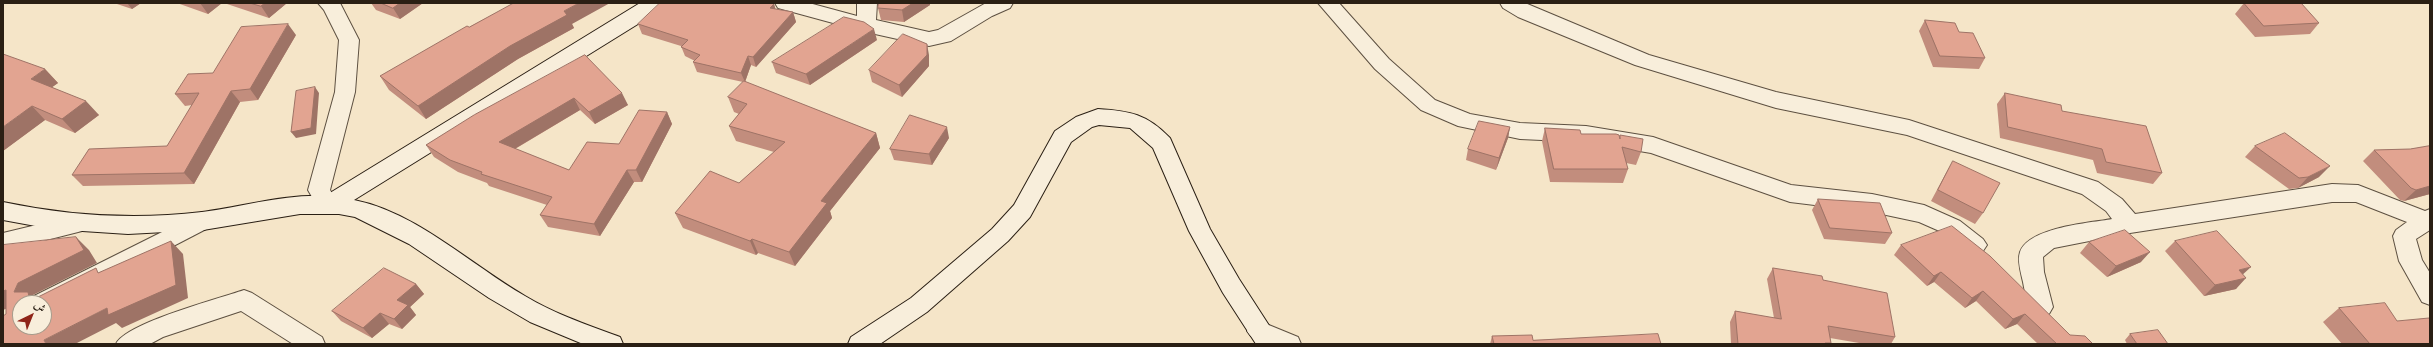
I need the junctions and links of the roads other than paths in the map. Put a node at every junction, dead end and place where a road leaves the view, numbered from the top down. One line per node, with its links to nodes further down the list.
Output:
1 (328, 3): 9 (street)
2 (652, 3): 9 (street)
3 (786, 3): 8 (street)
4 (867, 3): 8 (street)
5 (1004, 3): 8 (street)
6 (1328, 3): 16 (street)
7 (1510, 3): 14 (street)
8 (866, 25)
9 (328, 205): 12 (street); 25 (street)
10 (3, 211): 13 (street)
11 (2428, 219): 14 (street); 18 (street)
12 (202, 221): 13 (street); 19 (street)
13 (78, 224): 15 (street)
14 (2130, 224): 20 (street)
15 (3, 242)
16 (1992, 258)
17 (2013, 280): 20 (street)
18 (2430, 296)
19 (52, 298)
20 (2041, 307): 21 (street)
21 (2057, 323)
22 (1264, 338): 26 (street); 27 (street)
23 (128, 344): 24 (street)
24 (313, 344)
25 (611, 344)
26 (860, 344)
27 (1289, 344)

